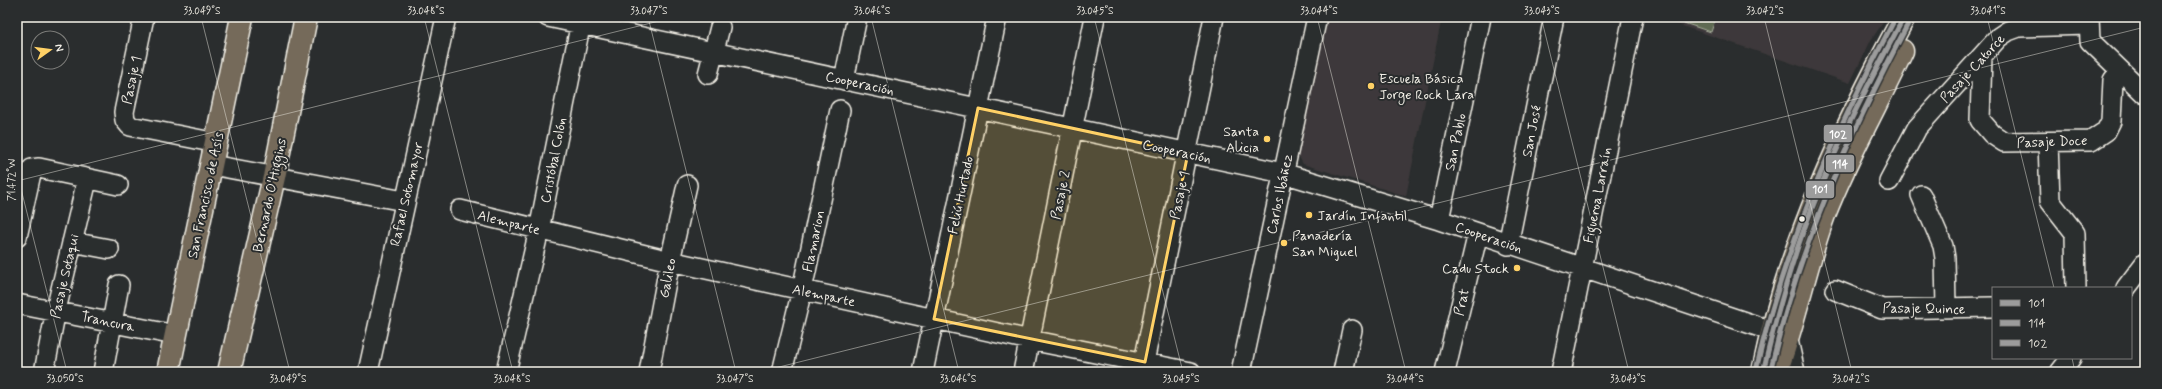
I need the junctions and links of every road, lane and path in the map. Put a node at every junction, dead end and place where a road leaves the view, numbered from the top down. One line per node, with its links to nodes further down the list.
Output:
1 (144, 17): 29 (street, Pasaje 1)
2 (242, 17): 29 (main road, San Francisco de Asís)
3 (306, 17): 33 (main road, Bernardo O'Higgins)
4 (446, 17): 39 (street, Rafael Sotomayor)
5 (548, 17): 16 (street, Cooperación)
6 (857, 17): 23 (street)
7 (997, 17): 25 (street, Feliú Hurtado)
8 (1095, 17): 27 (street, Pasaje 2)
9 (1214, 17): 30 (street, Pasaje 1)
10 (1317, 17): 32 (street, Carlos Ibáñez)
11 (1481, 17): 41 (street, San Pablo)
12 (1554, 17): 46 (street, San José)
13 (1633, 17): 50 (street, Figueroa Larraín)
14 (1904, 17): 63 (main road)
15 (1918, 17): 63 (main road)
16 (582, 20): 19 (street, Cooperación); 42 (street, Cristóbal Colón)
17 (2088, 21): 20 (street, Pasaje Catorce); 21 (street)
18 (720, 27): 19 (street)
19 (714, 52): 22 (street); 23 (street, Cooperación)
20 (1982, 56): 28 (street, Pasaje Doce); 35 (street, Pasaje Catorce)
21 (2120, 71): 24 (street); 28 (street, Pasaje Doce)
22 (708, 74)
23 (844, 80): 25 (street, Cooperación)
24 (2145, 94)
25 (978, 108): 27 (street, Cooperación); 60 (street, Feliú Hurtado)
26 (840, 110): 54 (street, Flamarion)
27 (1074, 129): 30 (street, Cooperación); 65 (street, Pasaje 2)
28 (2048, 142): 52 (street)
29 (217, 143): 31 (main road, San Francisco de Asís)
30 (1188, 153): 32 (street, Cooperación); 67 (street, Pasaje 1)
31 (212, 166): 33 (street); 64 (main road, San Francisco de Asís)
32 (1283, 173): 41 (street, Cooperación); 79 (street, Carlos Ibáñez)
33 (274, 177): 39 (street); 71 (main road, Bernardo O'Higgins)
34 (87, 180): 36 (street); 44 (street); 45 (street, Pasaje Sotaqui)
35 (1889, 181)
36 (118, 185)
37 (687, 185): 48 (street, Galileo)
38 (1921, 195): 57 (street)
39 (404, 201): 72 (street, Rafael Sotomayor)
40 (460, 210): 42 (street, Alemparte)
41 (1439, 220): 43 (street, Cooperación)
42 (539, 230): 48 (street, Alemparte); 73 (street, Cristóbal Colón)
43 (1478, 233): 46 (street, Cooperación); 81 (street, Prat)
44 (17, 237)
45 (72, 242): 47 (street); 59 (street, Pasaje Sotaqui)
46 (1508, 245): 50 (street, Cooperación)
47 (109, 249)
48 (670, 261): 54 (street, Alemparte); 74 (street, Galileo)
49 (2145, 263): 53 (street)
50 (1583, 269): 63 (street, Cooperación); 82 (street, Figueroa Larraín)
51 (119, 285): 61 (street)
52 (2076, 287)
53 (2127, 287)
54 (802, 290): 60 (street, Alemparte); 75 (street, Flamarion)
55 (1835, 290): 57 (street, Pasaje Quince)
56 (17, 304): 59 (street, Trancura)
57 (1946, 308): 58 (street, Pasaje Quince)
58 (1992, 308)
59 (56, 310): 61 (street, Trancura); 68 (street, Pasaje Sotaqui)
60 (934, 319): 65 (street, Alemparte); 76 (street, Feliú Hurtado)
61 (113, 322): 64 (street, Trancura); 69 (street)
62 (1352, 330): 80 (street)
63 (1784, 331): 83 (main road); 84 (main road); 85 (street)
64 (175, 335): 70 (main road, San Francisco de Asís)
65 (1030, 340): 67 (street, Alemparte); 77 (street, Pasaje 2)
66 (2070, 359): 86 (street)
67 (1144, 367): 78 (street, Alemparte)
68 (44, 372)
69 (103, 372)
70 (168, 372)
71 (229, 372)
72 (368, 372)
73 (506, 372)
74 (648, 372)
75 (782, 372)
76 (923, 372)
77 (1023, 372)
78 (1191, 372)
79 (1241, 372)
80 (1343, 372)
81 (1445, 372)
82 (1561, 372)
83 (1763, 372)
84 (1776, 372)
85 (1795, 372)
86 (2060, 372)

